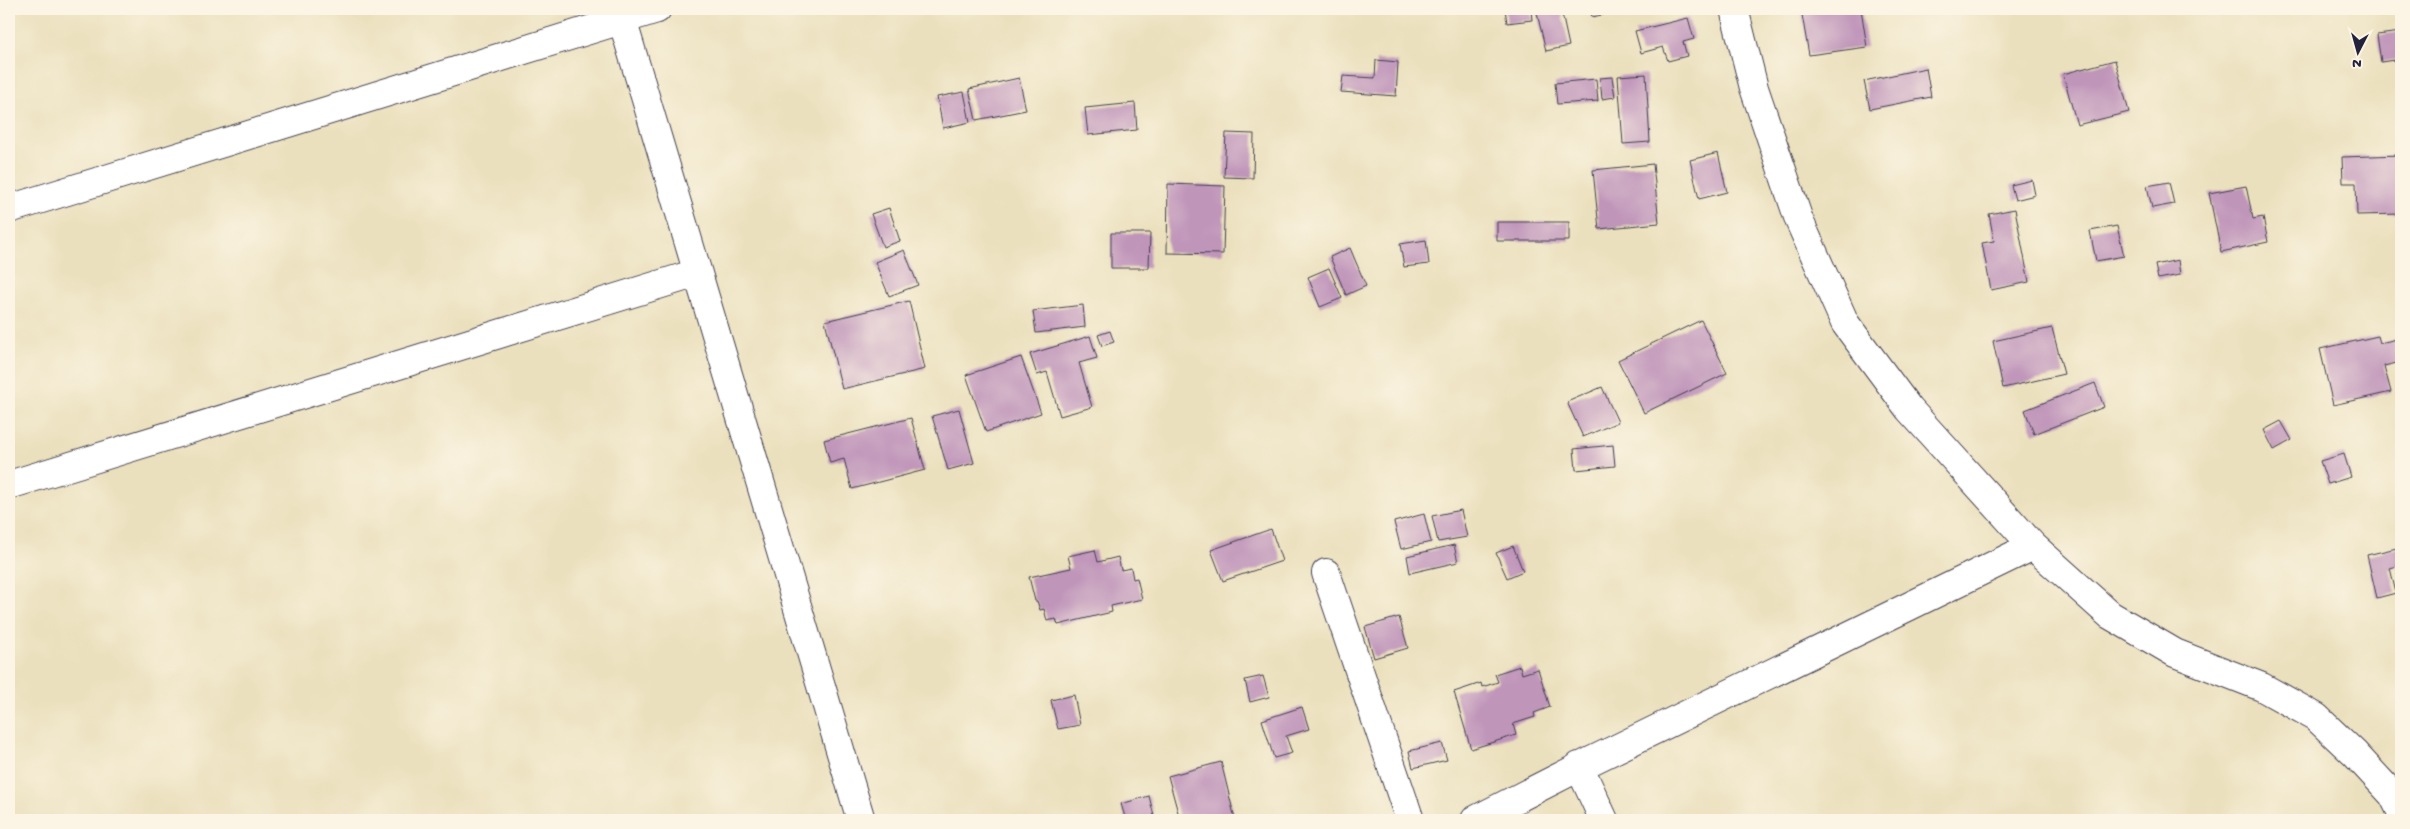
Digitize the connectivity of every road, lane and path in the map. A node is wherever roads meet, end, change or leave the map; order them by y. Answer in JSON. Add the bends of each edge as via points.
{"nodes":[{"id":1,"x":657,"y":9,"type":"edge"},
{"id":2,"x":1734,"y":9,"type":"edge"},
{"id":3,"x":621,"y":14,"type":"edge"},
{"id":4,"x":9,"y":209,"type":"edge"},
{"id":5,"x":697,"y":273,"type":"junction"},
{"id":6,"x":9,"y":485,"type":"edge"},
{"id":7,"x":2033,"y":546,"type":"junction"},
{"id":8,"x":1326,"y":573,"type":"dead end"},
{"id":9,"x":1579,"y":766,"type":"junction"},
{"id":10,"x":2401,"y":812,"type":"edge"},
{"id":11,"x":861,"y":820,"type":"edge"},
{"id":12,"x":1410,"y":820,"type":"edge"},
{"id":13,"x":1474,"y":820,"type":"edge"},
{"id":14,"x":1604,"y":820,"type":"edge"}],
"edges":[{"from":1,"to":3,"type":"street"},
{"from":2,"to":7,"type":"street","via":[[1754,88],[1799,220],[1845,323],[1909,408]]},
{"from":3,"to":4,"type":"street"},
{"from":3,"to":5,"type":"street"},
{"from":5,"to":6,"type":"street"},
{"from":5,"to":11,"type":"street"},
{"from":7,"to":9,"type":"street"},
{"from":7,"to":10,"type":"street","via":[[2110,615],[2175,652],[2262,687],[2316,717],[2393,794]]},
{"from":8,"to":12,"type":"street"},
{"from":9,"to":13,"type":"street"},
{"from":9,"to":14,"type":"street"}]}
